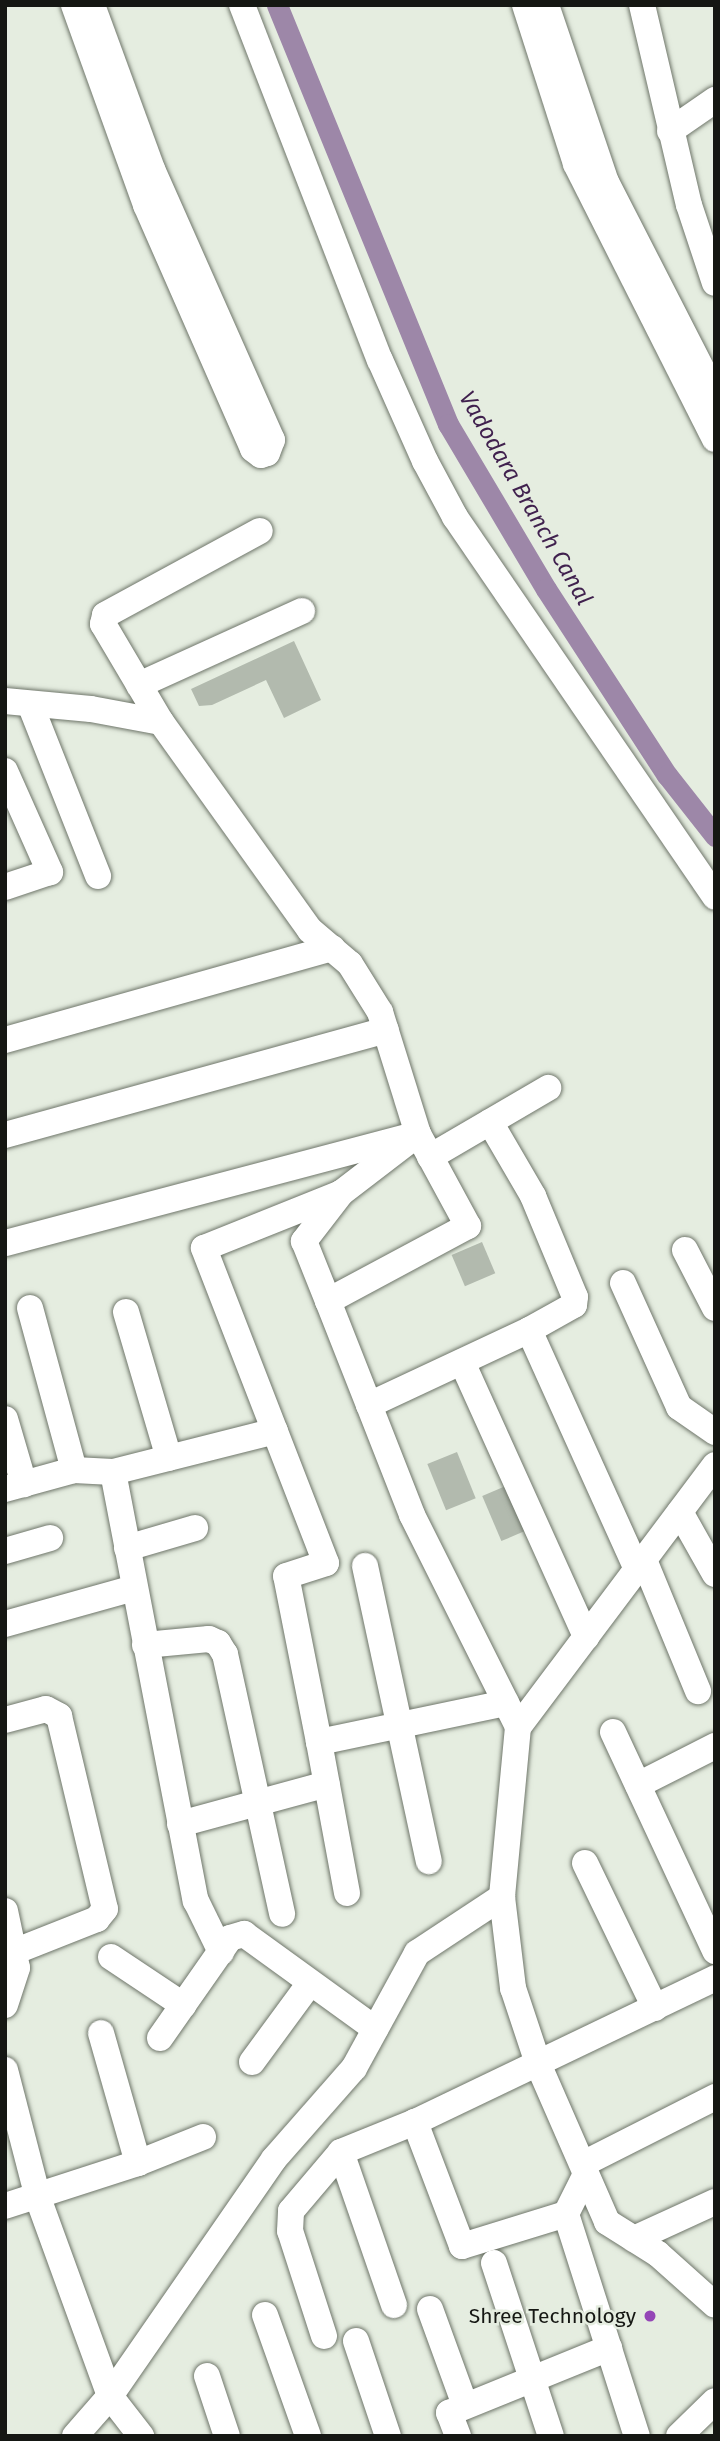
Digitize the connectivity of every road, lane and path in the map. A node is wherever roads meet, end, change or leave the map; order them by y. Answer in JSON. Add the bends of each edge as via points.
{"nodes":[{"id":1,"x":74,"y":5,"type":"edge"},
{"id":2,"x":92,"y":5,"type":"edge"},
{"id":3,"x":243,"y":5,"type":"edge"},
{"id":4,"x":525,"y":5,"type":"edge"},
{"id":5,"x":546,"y":5,"type":"edge"},
{"id":6,"x":642,"y":5,"type":"edge"},
{"id":7,"x":715,"y":100,"type":"edge"},
{"id":8,"x":670,"y":131,"type":"junction"},
{"id":9,"x":715,"y":283,"type":"edge"},
{"id":10,"x":715,"y":395,"type":"edge"},
{"id":11,"x":715,"y":439,"type":"edge"},
{"id":12,"x":260,"y":531,"type":"dead end"},
{"id":13,"x":303,"y":611,"type":"dead end"},
{"id":14,"x":139,"y":685,"type":"junction"},
{"id":15,"x":18,"y":702,"type":"edge"},
{"id":16,"x":161,"y":722,"type":"junction"},
{"id":17,"x":5,"y":771,"type":"edge"},
{"id":18,"x":98,"y":876,"type":"dead end"},
{"id":19,"x":5,"y":887,"type":"edge"},
{"id":20,"x":715,"y":897,"type":"edge"},
{"id":21,"x":332,"y":948,"type":"junction"},
{"id":22,"x":386,"y":1030,"type":"junction"},
{"id":23,"x":5,"y":1040,"type":"edge"},
{"id":24,"x":548,"y":1088,"type":"dead end"},
{"id":25,"x":490,"y":1122,"type":"junction"},
{"id":26,"x":5,"y":1135,"type":"edge"},
{"id":27,"x":424,"y":1145,"type":"junction"},
{"id":28,"x":341,"y":1193,"type":"junction"},
{"id":29,"x":5,"y":1242,"type":"edge"},
{"id":30,"x":685,"y":1250,"type":"dead end"},
{"id":31,"x":623,"y":1283,"type":"dead end"},
{"id":32,"x":328,"y":1301,"type":"junction"},
{"id":33,"x":30,"y":1307,"type":"dead end"},
{"id":34,"x":715,"y":1308,"type":"edge"},
{"id":35,"x":126,"y":1312,"type":"dead end"},
{"id":36,"x":529,"y":1330,"type":"junction"},
{"id":37,"x":462,"y":1362,"type":"junction"},
{"id":38,"x":369,"y":1405,"type":"junction"},
{"id":39,"x":5,"y":1419,"type":"edge"},
{"id":40,"x":275,"y":1431,"type":"junction"},
{"id":41,"x":715,"y":1432,"type":"edge"},
{"id":42,"x":169,"y":1458,"type":"junction"},
{"id":43,"x":715,"y":1465,"type":"edge"},
{"id":44,"x":74,"y":1470,"type":"junction"},
{"id":45,"x":113,"y":1472,"type":"junction"},
{"id":46,"x":15,"y":1487,"type":"edge"},
{"id":47,"x":680,"y":1512,"type":"junction"},
{"id":48,"x":195,"y":1528,"type":"dead end"},
{"id":49,"x":50,"y":1538,"type":"dead end"},
{"id":50,"x":127,"y":1548,"type":"junction"},
{"id":51,"x":5,"y":1551,"type":"edge"},
{"id":52,"x":640,"y":1564,"type":"junction"},
{"id":53,"x":365,"y":1566,"type":"dead end"},
{"id":54,"x":715,"y":1574,"type":"edge"},
{"id":55,"x":134,"y":1588,"type":"junction"},
{"id":56,"x":5,"y":1625,"type":"edge"},
{"id":57,"x":586,"y":1637,"type":"junction"},
{"id":58,"x":145,"y":1646,"type":"junction"},
{"id":59,"x":698,"y":1691,"type":"dead end"},
{"id":60,"x":506,"y":1703,"type":"junction"},
{"id":61,"x":5,"y":1720,"type":"edge"},
{"id":62,"x":399,"y":1726,"type":"junction"},
{"id":63,"x":518,"y":1727,"type":"junction"},
{"id":64,"x":613,"y":1732,"type":"dead end"},
{"id":65,"x":319,"y":1742,"type":"junction"},
{"id":66,"x":715,"y":1746,"type":"edge"},
{"id":67,"x":327,"y":1784,"type":"junction"},
{"id":68,"x":638,"y":1785,"type":"junction"},
{"id":69,"x":256,"y":1804,"type":"junction"},
{"id":70,"x":180,"y":1824,"type":"junction"},
{"id":71,"x":429,"y":1861,"type":"dead end"},
{"id":72,"x":585,"y":1863,"type":"dead end"},
{"id":73,"x":347,"y":1893,"type":"dead end"},
{"id":74,"x":502,"y":1896,"type":"junction"},
{"id":75,"x":5,"y":1911,"type":"edge"},
{"id":76,"x":282,"y":1914,"type":"dead end"},
{"id":77,"x":715,"y":1951,"type":"edge"},
{"id":78,"x":221,"y":1952,"type":"junction"},
{"id":79,"x":111,"y":1957,"type":"dead end"},
{"id":80,"x":13,"y":1960,"type":"edge"},
{"id":81,"x":715,"y":1978,"type":"edge"},
{"id":82,"x":310,"y":1983,"type":"junction"},
{"id":83,"x":5,"y":2005,"type":"edge"},
{"id":84,"x":183,"y":2005,"type":"junction"},
{"id":85,"x":655,"y":2008,"type":"junction"},
{"id":86,"x":375,"y":2029,"type":"junction"},
{"id":87,"x":101,"y":2033,"type":"dead end"},
{"id":88,"x":160,"y":2038,"type":"dead end"},
{"id":89,"x":252,"y":2062,"type":"dead end"},
{"id":90,"x":539,"y":2066,"type":"junction"},
{"id":91,"x":5,"y":2070,"type":"edge"},
{"id":92,"x":715,"y":2097,"type":"edge"},
{"id":93,"x":415,"y":2122,"type":"junction"},
{"id":94,"x":203,"y":2137,"type":"dead end"},
{"id":95,"x":341,"y":2152,"type":"junction"},
{"id":96,"x":138,"y":2163,"type":"junction"},
{"id":97,"x":584,"y":2169,"type":"junction"},
{"id":98,"x":38,"y":2198,"type":"junction"},
{"id":99,"x":715,"y":2202,"type":"edge"},
{"id":100,"x":5,"y":2206,"type":"edge"},
{"id":101,"x":566,"y":2214,"type":"junction"},
{"id":102,"x":634,"y":2239,"type":"junction"},
{"id":103,"x":494,"y":2263,"type":"dead end"},
{"id":104,"x":394,"y":2305,"type":"dead end"},
{"id":105,"x":715,"y":2305,"type":"edge"},
{"id":106,"x":430,"y":2309,"type":"dead end"},
{"id":107,"x":265,"y":2315,"type":"dead end"},
{"id":108,"x":324,"y":2336,"type":"dead end"},
{"id":109,"x":356,"y":2341,"type":"dead end"},
{"id":110,"x":609,"y":2348,"type":"junction"},
{"id":111,"x":207,"y":2376,"type":"dead end"},
{"id":112,"x":534,"y":2378,"type":"junction"},
{"id":113,"x":110,"y":2396,"type":"junction"},
{"id":114,"x":715,"y":2402,"type":"edge"},
{"id":115,"x":465,"y":2405,"type":"junction"},
{"id":116,"x":86,"y":2430,"type":"edge"},
{"id":117,"x":690,"y":2432,"type":"edge"},
{"id":118,"x":141,"y":2436,"type":"edge"},
{"id":119,"x":227,"y":2436,"type":"edge"},
{"id":120,"x":308,"y":2436,"type":"edge"},
{"id":121,"x":388,"y":2436,"type":"edge"},
{"id":122,"x":458,"y":2436,"type":"edge"},
{"id":123,"x":551,"y":2436,"type":"edge"},
{"id":124,"x":637,"y":2436,"type":"edge"}],
"edges":[{"from":1,"to":2,"type":"street","via":[[146,205],[253,449],[261,456],[272,440],[152,169]]},
{"from":3,"to":20,"type":"street","via":[[380,360],[425,461],[461,526]]},
{"from":4,"to":11,"type":"street","via":[[576,164]]},
{"from":5,"to":10,"type":"street","via":[[606,182]]},
{"from":6,"to":8,"type":"street"},
{"from":7,"to":8,"type":"street"},
{"from":8,"to":9,"type":"street"},
{"from":12,"to":14,"type":"street","via":[[105,615],[103,624]]},
{"from":13,"to":14,"type":"street"},
{"from":14,"to":16,"type":"street"},
{"from":15,"to":16,"type":"street"},
{"from":15,"to":18,"type":"street"},
{"from":16,"to":21,"type":"street","via":[[310,930]]},
{"from":17,"to":19,"type":"street","via":[[50,872]]},
{"from":21,"to":22,"type":"street","via":[[350,964]]},
{"from":21,"to":23,"type":"street"},
{"from":22,"to":26,"type":"street"},
{"from":22,"to":27,"type":"street"},
{"from":24,"to":25,"type":"street"},
{"from":25,"to":27,"type":"street"},
{"from":25,"to":36,"type":"street","via":[[533,1196],[575,1297],[574,1304]]},
{"from":27,"to":28,"type":"street"},
{"from":27,"to":29,"type":"street"},
{"from":27,"to":32,"type":"street","via":[[468,1226]]},
{"from":28,"to":32,"type":"street","via":[[304,1241]]},
{"from":28,"to":40,"type":"street","via":[[204,1248]]},
{"from":30,"to":34,"type":"street"},
{"from":31,"to":41,"type":"street","via":[[678,1407]]},
{"from":32,"to":38,"type":"street"},
{"from":33,"to":44,"type":"street"},
{"from":35,"to":42,"type":"street"},
{"from":36,"to":37,"type":"street"},
{"from":36,"to":52,"type":"street"},
{"from":37,"to":38,"type":"street"},
{"from":37,"to":57,"type":"street"},
{"from":38,"to":60,"type":"street","via":[[412,1515]]},
{"from":39,"to":46,"type":"street"},
{"from":40,"to":42,"type":"street"},
{"from":40,"to":65,"type":"street","via":[[326,1563],[286,1576]]},
{"from":42,"to":45,"type":"street"},
{"from":43,"to":47,"type":"street"},
{"from":44,"to":45,"type":"street"},
{"from":44,"to":46,"type":"street"},
{"from":45,"to":50,"type":"street"},
{"from":47,"to":52,"type":"street"},
{"from":47,"to":54,"type":"street"},
{"from":48,"to":50,"type":"street"},
{"from":49,"to":51,"type":"street"},
{"from":50,"to":55,"type":"street"},
{"from":52,"to":57,"type":"street"},
{"from":52,"to":59,"type":"street"},
{"from":53,"to":62,"type":"street"},
{"from":55,"to":56,"type":"street"},
{"from":55,"to":58,"type":"street"},
{"from":57,"to":63,"type":"street"},
{"from":58,"to":69,"type":"street","via":[[209,1639],[218,1643],[225,1654]]},
{"from":58,"to":70,"type":"street"},
{"from":60,"to":62,"type":"street"},
{"from":60,"to":63,"type":"street"},
{"from":61,"to":80,"type":"street","via":[[46,1709],[59,1716],[105,1909],[97,1919]]},
{"from":62,"to":65,"type":"street"},
{"from":62,"to":71,"type":"street"},
{"from":63,"to":74,"type":"street"},
{"from":64,"to":68,"type":"street"},
{"from":65,"to":67,"type":"street"},
{"from":66,"to":68,"type":"street"},
{"from":67,"to":69,"type":"street"},
{"from":67,"to":73,"type":"street"},
{"from":68,"to":77,"type":"street"},
{"from":69,"to":70,"type":"street"},
{"from":69,"to":76,"type":"street"},
{"from":70,"to":78,"type":"street","via":[[196,1901]]},
{"from":72,"to":85,"type":"street"},
{"from":74,"to":86,"type":"street","via":[[417,1952]]},
{"from":74,"to":90,"type":"street","via":[[513,1988]]},
{"from":75,"to":80,"type":"street"},
{"from":78,"to":82,"type":"street","via":[[230,1938],[244,1934]]},
{"from":78,"to":84,"type":"street"},
{"from":79,"to":84,"type":"street"},
{"from":80,"to":83,"type":"street"},
{"from":81,"to":85,"type":"street"},
{"from":82,"to":86,"type":"street"},
{"from":82,"to":89,"type":"street"},
{"from":84,"to":88,"type":"street"},
{"from":85,"to":90,"type":"street"},
{"from":86,"to":113,"type":"street","via":[[354,2068],[274,2159]]},
{"from":87,"to":96,"type":"street"},
{"from":90,"to":93,"type":"street"},
{"from":90,"to":97,"type":"street"},
{"from":91,"to":98,"type":"street"},
{"from":92,"to":97,"type":"street"},
{"from":93,"to":95,"type":"street"},
{"from":93,"to":101,"type":"street","via":[[462,2246]]},
{"from":94,"to":96,"type":"street"},
{"from":95,"to":104,"type":"street"},
{"from":95,"to":108,"type":"street","via":[[297,2201],[289,2220]]},
{"from":96,"to":98,"type":"street"},
{"from":97,"to":101,"type":"street"},
{"from":97,"to":102,"type":"street","via":[[607,2222]]},
{"from":98,"to":100,"type":"street"},
{"from":98,"to":113,"type":"street"},
{"from":99,"to":102,"type":"street"},
{"from":101,"to":110,"type":"street"},
{"from":102,"to":105,"type":"street"},
{"from":103,"to":112,"type":"street"},
{"from":106,"to":115,"type":"street"},
{"from":107,"to":120,"type":"street"},
{"from":109,"to":121,"type":"street"},
{"from":110,"to":112,"type":"street"},
{"from":110,"to":124,"type":"street"},
{"from":111,"to":119,"type":"street"},
{"from":112,"to":115,"type":"street"},
{"from":112,"to":123,"type":"street"},
{"from":113,"to":116,"type":"street"},
{"from":113,"to":118,"type":"street"},
{"from":114,"to":117,"type":"street"},
{"from":115,"to":122,"type":"street","via":[[449,2413]]}]}
